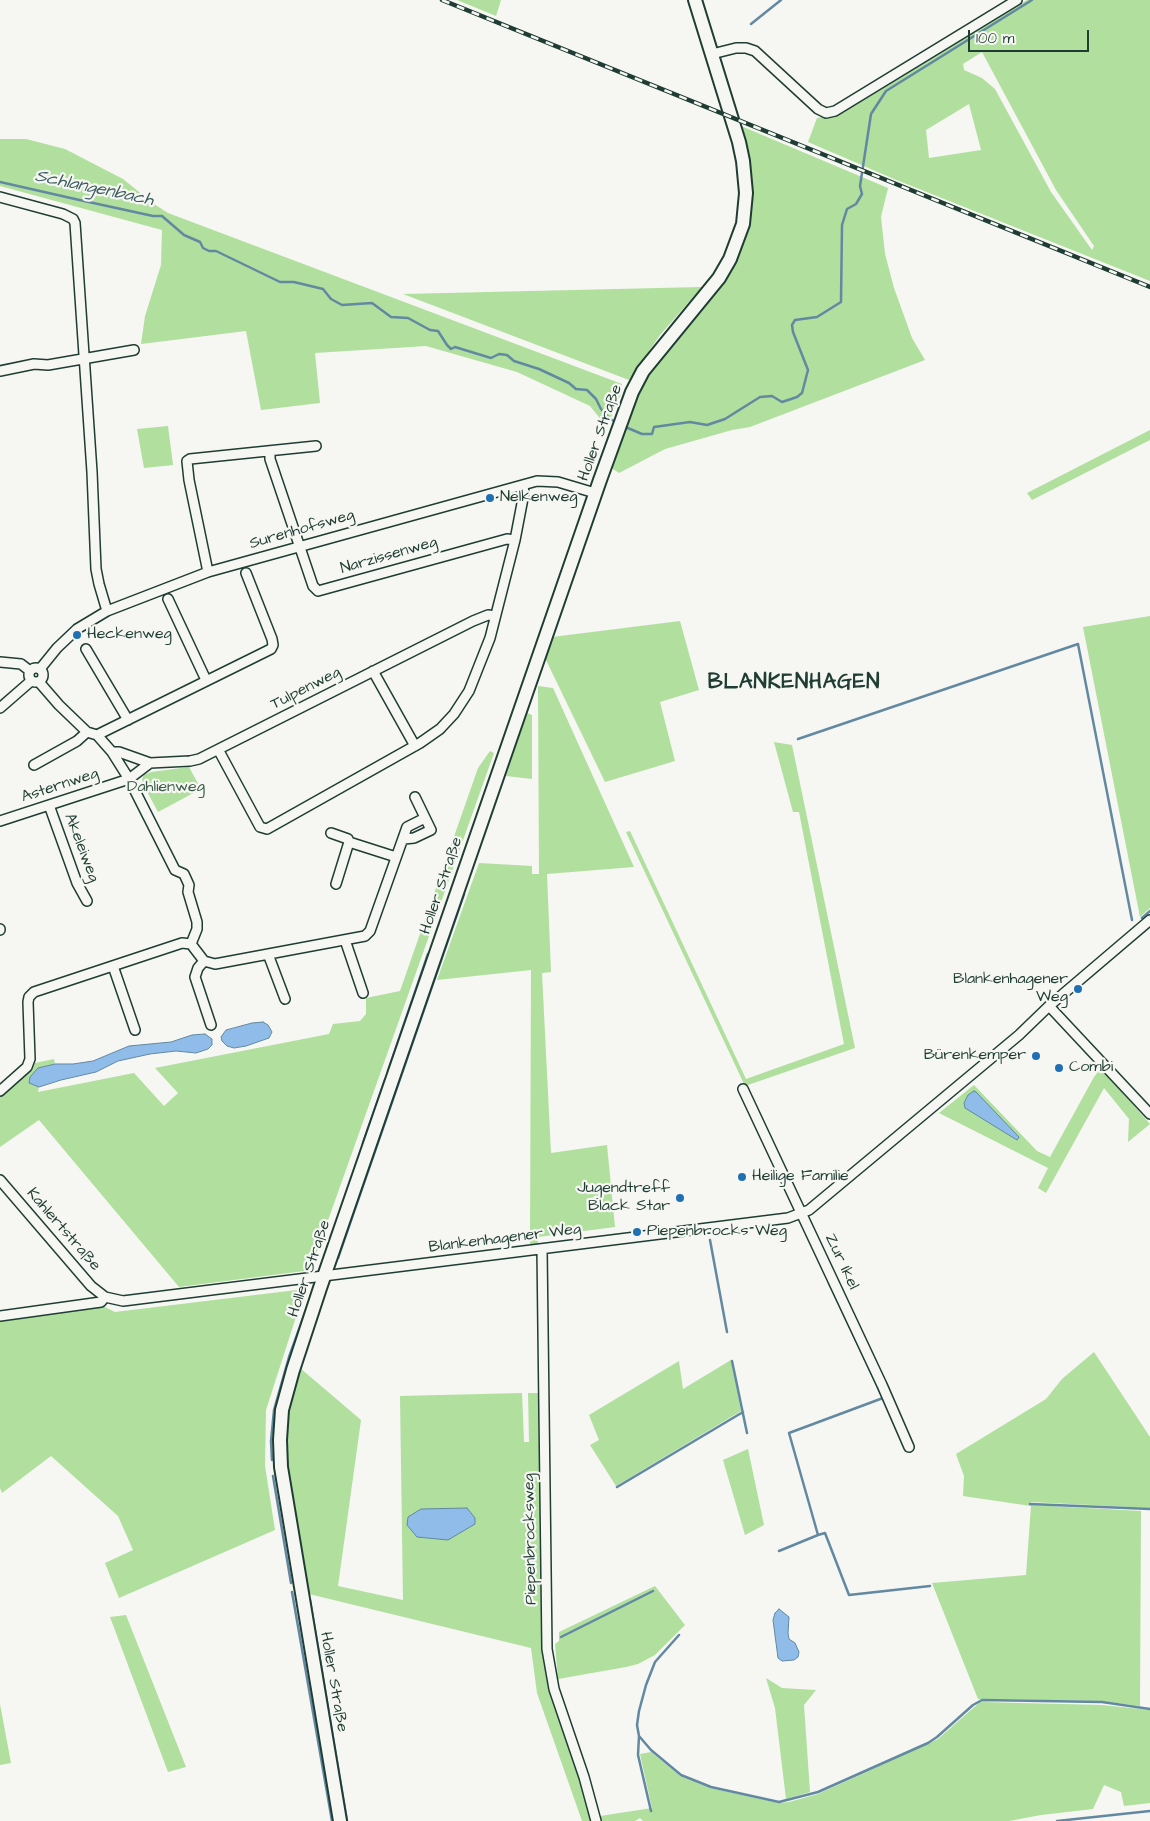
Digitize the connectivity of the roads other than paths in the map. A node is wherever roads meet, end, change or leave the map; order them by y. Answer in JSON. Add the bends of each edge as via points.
{"nodes":[{"id":1,"x":696,"y":0,"type":"edge"},
{"id":2,"x":1017,"y":0,"type":"edge"},
{"id":3,"x":712,"y":54,"type":"junction"},
{"id":4,"x":0,"y":196,"type":"edge"},
{"id":5,"x":134,"y":350,"type":"dead end"},
{"id":6,"x":84,"y":358,"type":"junction"},
{"id":7,"x":0,"y":371,"type":"edge"},
{"id":8,"x":316,"y":446,"type":"dead end"},
{"id":9,"x":270,"y":451,"type":"junction"},
{"id":10,"x":523,"y":485,"type":"junction"},
{"id":11,"x":595,"y":494,"type":"junction"},
{"id":12,"x":515,"y":540,"type":"junction"},
{"id":13,"x":300,"y":546,"type":"junction"},
{"id":14,"x":208,"y":572,"type":"junction"},
{"id":15,"x":246,"y":573,"type":"dead end"},
{"id":16,"x":168,"y":599,"type":"dead end"},
{"id":17,"x":108,"y":611,"type":"junction"},
{"id":18,"x":495,"y":616,"type":"junction"},
{"id":19,"x":86,"y":649,"type":"dead end"},
{"id":20,"x":0,"y":662,"type":"edge"},
{"id":21,"x":40,"y":669,"type":"junction"},
{"id":22,"x":30,"y":670,"type":"junction"},
{"id":23,"x":373,"y":671,"type":"junction"},
{"id":24,"x":206,"y":680,"type":"junction"},
{"id":25,"x":35,"y":681,"type":"junction"},
{"id":26,"x":0,"y":708,"type":"edge"},
{"id":27,"x":128,"y":720,"type":"junction"},
{"id":28,"x":87,"y":732,"type":"junction"},
{"id":29,"x":97,"y":736,"type":"junction"},
{"id":30,"x":414,"y":746,"type":"junction"},
{"id":31,"x":219,"y":750,"type":"junction"},
{"id":32,"x":112,"y":752,"type":"junction"},
{"id":33,"x":150,"y":764,"type":"junction"},
{"id":34,"x":34,"y":765,"type":"dead end"},
{"id":35,"x":129,"y":779,"type":"junction"},
{"id":36,"x":414,"y":797,"type":"dead end"},
{"id":37,"x":49,"y":805,"type":"junction"},
{"id":38,"x":425,"y":818,"type":"junction"},
{"id":39,"x":0,"y":821,"type":"edge"},
{"id":40,"x":331,"y":833,"type":"dead end"},
{"id":41,"x":404,"y":839,"type":"junction"},
{"id":42,"x":349,"y":842,"type":"junction"},
{"id":43,"x":396,"y":857,"type":"junction"},
{"id":44,"x":336,"y":884,"type":"dead end"},
{"id":45,"x":86,"y":901,"type":"dead end"},
{"id":46,"x":1150,"y":920,"type":"edge"},
{"id":47,"x":345,"y":940,"type":"junction"},
{"id":48,"x":191,"y":944,"type":"junction"},
{"id":49,"x":268,"y":954,"type":"junction"},
{"id":50,"x":204,"y":961,"type":"junction"},
{"id":51,"x":113,"y":966,"type":"junction"},
{"id":52,"x":363,"y":993,"type":"dead end"},
{"id":53,"x":284,"y":999,"type":"dead end"},
{"id":54,"x":1049,"y":1006,"type":"junction"},
{"id":55,"x":211,"y":1025,"type":"dead end"},
{"id":56,"x":135,"y":1030,"type":"dead end"},
{"id":57,"x":743,"y":1089,"type":"dead end"},
{"id":58,"x":0,"y":1091,"type":"edge"},
{"id":59,"x":1150,"y":1114,"type":"edge"},
{"id":60,"x":0,"y":1180,"type":"edge"},
{"id":61,"x":802,"y":1214,"type":"junction"},
{"id":62,"x":542,"y":1249,"type":"junction"},
{"id":63,"x":324,"y":1277,"type":"junction"},
{"id":64,"x":105,"y":1297,"type":"junction"},
{"id":65,"x":0,"y":1316,"type":"edge"},
{"id":66,"x":909,"y":1447,"type":"dead end"},
{"id":67,"x":340,"y":1821,"type":"edge"},
{"id":68,"x":596,"y":1821,"type":"edge"}],
"edges":[{"from":1,"to":3,"type":"street","name":"Holler Straße"},
{"from":2,"to":3,"type":"street","via":[[835,111],[826,113],[755,51],[736,48]]},
{"from":3,"to":11,"type":"street","name":"Holler Straße","via":[[743,162],[746,193],[743,224],[719,278],[643,371]]},
{"from":4,"to":6,"type":"street","via":[[73,219]]},
{"from":5,"to":6,"type":"street"},
{"from":6,"to":7,"type":"street"},
{"from":6,"to":17,"type":"street","via":[[96,569]]},
{"from":8,"to":9,"type":"street"},
{"from":9,"to":13,"type":"street"},
{"from":9,"to":14,"type":"street","via":[[190,459],[187,462]]},
{"from":10,"to":11,"type":"street","name":"Surenhofsweg","via":[[549,481]]},
{"from":10,"to":12,"type":"street"},
{"from":10,"to":13,"type":"street","name":"Surenhofsweg"},
{"from":11,"to":63,"type":"street","name":"Holler Straße"},
{"from":12,"to":13,"type":"street","name":"Narzissenweg","via":[[508,539],[318,592]]},
{"from":12,"to":18,"type":"street"},
{"from":13,"to":14,"type":"street","name":"Surenhofsweg"},
{"from":14,"to":17,"type":"street","name":"Surenhofsweg"},
{"from":15,"to":24,"type":"street","via":[[273,645],[271,649]]},
{"from":16,"to":24,"type":"street"},
{"from":17,"to":21,"type":"street","name":"Surenhofsweg","via":[[77,629]]},
{"from":18,"to":23,"type":"street","name":"Tulpenweg","via":[[488,615],[473,621]]},
{"from":18,"to":30,"type":"street","via":[[469,691],[440,729]]},
{"from":19,"to":27,"type":"street"},
{"from":20,"to":22,"type":"street","via":[[21,664]]},
{"from":21,"to":22,"type":"street"},
{"from":21,"to":25,"type":"street","via":[[43,676]]},
{"from":22,"to":25,"type":"street","via":[[28,676]]},
{"from":23,"to":30,"type":"street"},
{"from":23,"to":31,"type":"street","name":"Tulpenweg"},
{"from":24,"to":27,"type":"street"},
{"from":25,"to":26,"type":"street"},
{"from":25,"to":28,"type":"street"},
{"from":27,"to":29,"type":"street"},
{"from":28,"to":29,"type":"street"},
{"from":28,"to":34,"type":"street"},
{"from":29,"to":32,"type":"street"},
{"from":30,"to":31,"type":"street","via":[[267,829],[260,827]]},
{"from":31,"to":33,"type":"street","name":"Tulpenweg","via":[[190,761]]},
{"from":32,"to":33,"type":"street"},
{"from":32,"to":35,"type":"street"},
{"from":33,"to":35,"type":"street"},
{"from":35,"to":37,"type":"street","name":"Asternweg"},
{"from":35,"to":48,"type":"street","via":[[175,870],[184,874],[189,885],[197,922]]},
{"from":36,"to":38,"type":"street"},
{"from":37,"to":39,"type":"street","name":"Asternweg"},
{"from":37,"to":45,"type":"street","name":"Akeleiweg"},
{"from":38,"to":41,"type":"street","via":[[408,827]]},
{"from":38,"to":41,"type":"street","via":[[431,830]]},
{"from":40,"to":42,"type":"street"},
{"from":41,"to":43,"type":"street"},
{"from":42,"to":43,"type":"street"},
{"from":42,"to":44,"type":"street"},
{"from":43,"to":47,"type":"street","via":[[370,931],[365,936]]},
{"from":46,"to":54,"type":"street","name":"Blankenhagener Weg"},
{"from":47,"to":49,"type":"street"},
{"from":47,"to":52,"type":"street"},
{"from":48,"to":50,"type":"street"},
{"from":48,"to":51,"type":"street","via":[[182,943]]},
{"from":49,"to":50,"type":"street","via":[[215,964]]},
{"from":49,"to":53,"type":"street"},
{"from":50,"to":55,"type":"street","via":[[195,977]]},
{"from":51,"to":56,"type":"street"},
{"from":51,"to":58,"type":"street","via":[[34,992],[29,997],[30,1059],[27,1067]]},
{"from":54,"to":59,"type":"street"},
{"from":54,"to":61,"type":"street","name":"Blankenhagener Weg","via":[[1019,1035]]},
{"from":57,"to":61,"type":"street","name":"Zur Ikel"},
{"from":60,"to":64,"type":"street","name":"Kahlertstraße","via":[[91,1286]]},
{"from":61,"to":62,"type":"street","name":"Blankenhagener Weg","via":[[748,1224]]},
{"from":61,"to":66,"type":"street","name":"Zur Ikel"},
{"from":62,"to":63,"type":"street","name":"Blankenhagener Weg"},
{"from":62,"to":68,"type":"street","name":"Piepenbrocksweg","via":[[547,1649],[554,1689]]},
{"from":63,"to":64,"type":"street","name":"Blankenhagener Weg","via":[[123,1301]]},
{"from":63,"to":67,"type":"street","name":"Holler Straße","via":[[282,1410],[280,1440],[282,1476]]},
{"from":64,"to":65,"type":"street","name":"Blankenhagener Weg","via":[[101,1302]]}]}
